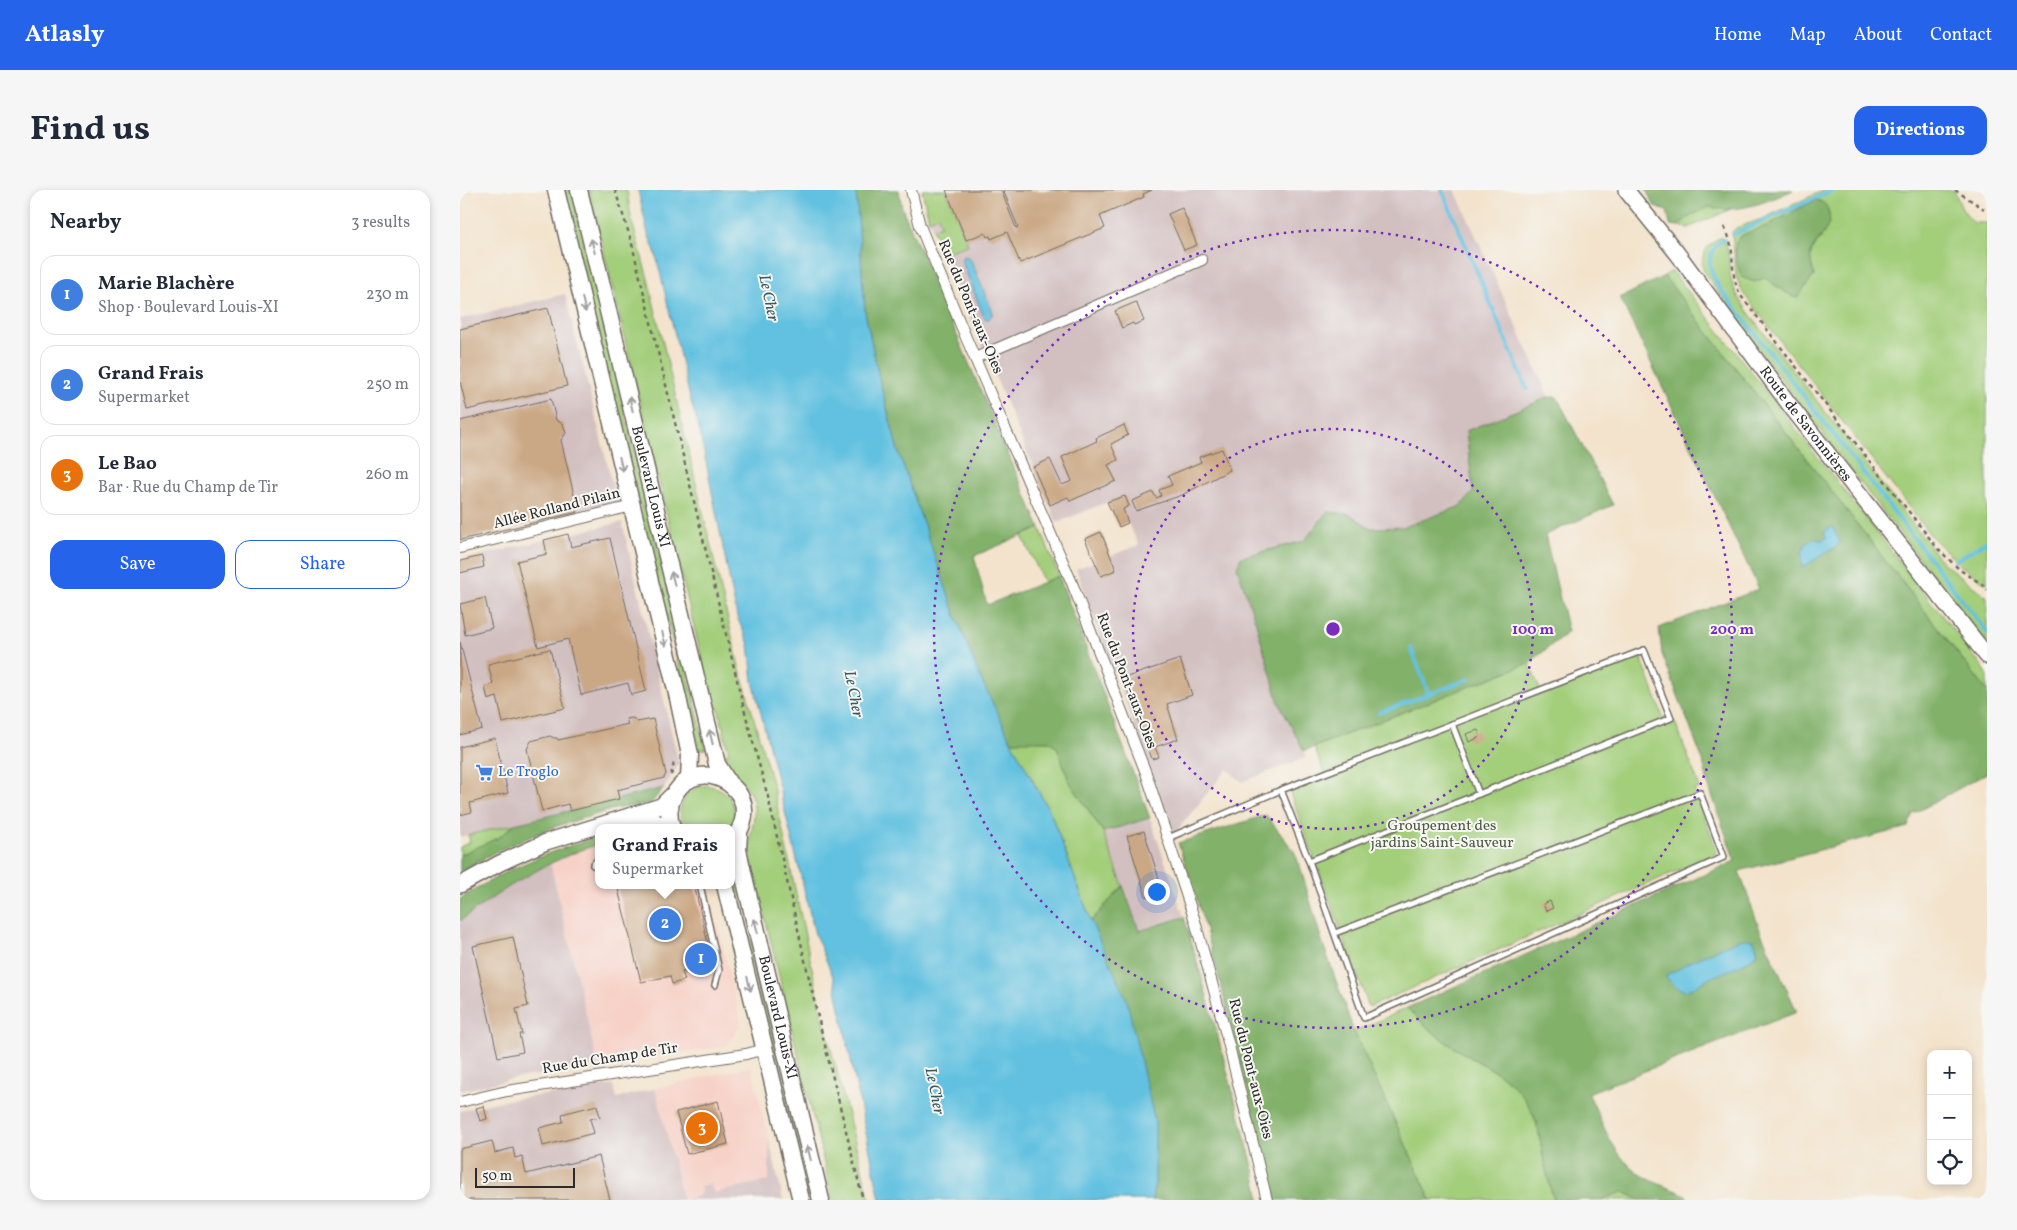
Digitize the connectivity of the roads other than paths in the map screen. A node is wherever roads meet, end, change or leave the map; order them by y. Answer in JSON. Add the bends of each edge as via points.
{"nodes":[{"id":1,"x":556,"y":190,"type":"edge"},
{"id":2,"x":579,"y":190,"type":"edge"},
{"id":3,"x":911,"y":190,"type":"edge"},
{"id":4,"x":1626,"y":190,"type":"edge"},
{"id":5,"x":1202,"y":260,"type":"dead end"},
{"id":6,"x":975,"y":358,"type":"junction"},
{"id":7,"x":632,"y":506,"type":"junction"},
{"id":8,"x":460,"y":548,"type":"edge"},
{"id":9,"x":1987,"y":656,"type":"edge"},
{"id":10,"x":1452,"y":724,"type":"junction"},
{"id":11,"x":689,"y":780,"type":"junction"},
{"id":12,"x":728,"y":782,"type":"junction"},
{"id":13,"x":1281,"y":790,"type":"junction"},
{"id":14,"x":675,"y":792,"type":"junction"},
{"id":15,"x":1479,"y":794,"type":"junction"},
{"id":16,"x":599,"y":824,"type":"edge"},
{"id":17,"x":603,"y":824,"type":"edge"},
{"id":18,"x":664,"y":824,"type":"edge"},
{"id":19,"x":670,"y":824,"type":"edge"},
{"id":20,"x":595,"y":825,"type":"edge"},
{"id":21,"x":735,"y":837,"type":"edge"},
{"id":22,"x":1168,"y":839,"type":"junction"},
{"id":23,"x":1309,"y":861,"type":"junction"},
{"id":24,"x":595,"y":863,"type":"edge"},
{"id":25,"x":593,"y":865,"type":"dead end"},
{"id":26,"x":460,"y":885,"type":"edge"},
{"id":27,"x":701,"y":889,"type":"edge"},
{"id":28,"x":726,"y":889,"type":"edge"},
{"id":29,"x":1335,"y":933,"type":"junction"},
{"id":30,"x":715,"y":985,"type":"dead end"},
{"id":31,"x":765,"y":1049,"type":"junction"},
{"id":32,"x":460,"y":1102,"type":"edge"},
{"id":33,"x":801,"y":1200,"type":"edge"},
{"id":34,"x":821,"y":1200,"type":"edge"},
{"id":35,"x":1267,"y":1200,"type":"edge"}],
"edges":[{"from":1,"to":7,"type":"main road","name":"Boulevard Louis XI","one_way":true},
{"from":12,"to":2,"type":"main road","name":"Boulevard Louis XI","one_way":true,"via":[[720,772],[716,758]]},
{"from":3,"to":6,"type":"street","name":"Rue du Pont-aux-Oies","via":[[920,226]]},
{"from":4,"to":9,"type":"main road","name":"Route de Savonnières"},
{"from":5,"to":6,"type":"street"},
{"from":6,"to":22,"type":"street","name":"Rue du Pont-aux-Oies","via":[[1072,583]]},
{"from":7,"to":8,"type":"street","name":"Allée Rolland Pilain"},
{"from":7,"to":11,"type":"main road","name":"Boulevard Louis XI","one_way":true,"via":[[690,755]]},
{"from":10,"to":13,"type":"lane"},
{"from":10,"to":15,"type":"lane"},
{"from":10,"to":15,"type":"lane","via":[[1644,650],[1671,718]]},
{"from":11,"to":12,"type":"main road","via":[[709,775]]},
{"from":11,"to":14,"type":"main road"},
{"from":12,"to":21,"type":"main road","name":"Boulevard Louis XI","via":[[744,805],[745,815]]},
{"from":13,"to":22,"type":"lane"},
{"from":13,"to":23,"type":"lane"},
{"from":14,"to":16,"type":"main road","via":[[661,806]]},
{"from":14,"to":19,"type":"main road","via":[[669,812]]},
{"from":15,"to":23,"type":"lane"},
{"from":17,"to":18,"type":"main road","via":[[630,820]]},
{"from":20,"to":26,"type":"main road","via":[[524,852]]},
{"from":34,"to":21,"type":"main road","name":"Boulevard Louis-XI","one_way":true},
{"from":22,"to":35,"type":"street","name":"Rue du Pont-aux-Oies","via":[[1228,1038]]},
{"from":23,"to":29,"type":"lane"},
{"from":24,"to":25,"type":"lane"},
{"from":27,"to":30,"type":"lane","via":[[719,970]]},
{"from":28,"to":31,"type":"main road","name":"Boulevard Louis-XI","one_way":true},
{"from":29,"to":29,"type":"lane","via":[[1364,1018],[1724,857],[1700,793]]},
{"from":31,"to":32,"type":"street","name":"Rue du Champ de Tir","via":[[507,1091]]},
{"from":31,"to":33,"type":"main road","name":"Boulevard Louis-XI"}]}
